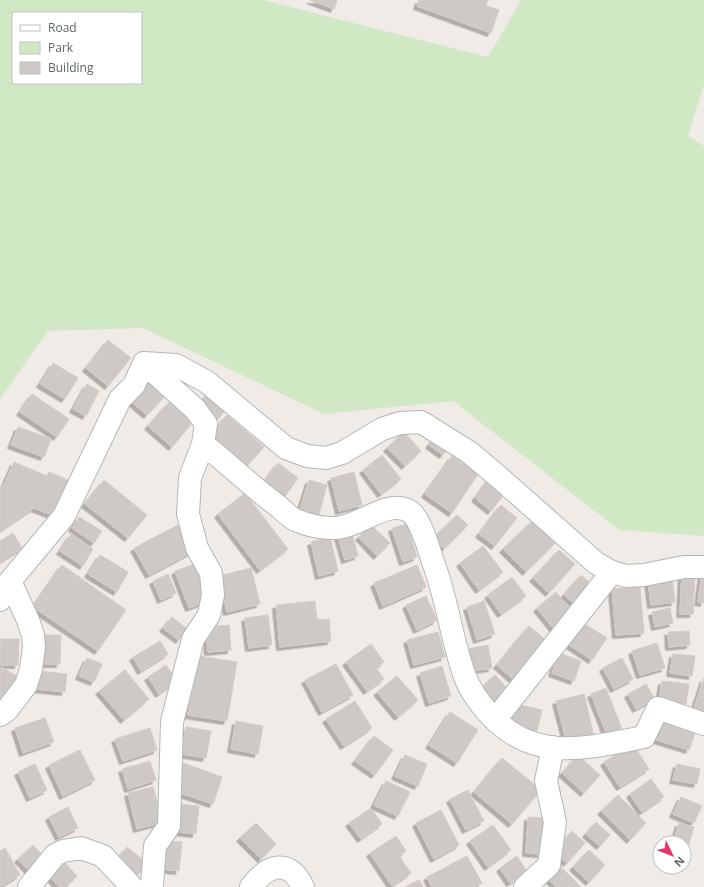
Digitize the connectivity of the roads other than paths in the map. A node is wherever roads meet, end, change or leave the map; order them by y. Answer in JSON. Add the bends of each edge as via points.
{"nodes":[{"id":1,"x":144,"y":363,"type":"junction"},
{"id":2,"x":203,"y":444,"type":"junction"},
{"id":3,"x":704,"y":567,"type":"edge"},
{"id":4,"x":612,"y":572,"type":"junction"},
{"id":5,"x":5,"y":590,"type":"edge"},
{"id":6,"x":0,"y":715,"type":"edge"},
{"id":7,"x":495,"y":720,"type":"junction"},
{"id":8,"x":704,"y":724,"type":"edge"},
{"id":9,"x":553,"y":747,"type":"junction"},
{"id":10,"x":29,"y":887,"type":"edge"},
{"id":11,"x":132,"y":887,"type":"edge"},
{"id":12,"x":150,"y":887,"type":"edge"},
{"id":13,"x":251,"y":887,"type":"edge"},
{"id":14,"x":303,"y":887,"type":"edge"},
{"id":15,"x":525,"y":887,"type":"edge"}],
"edges":[{"from":1,"to":2,"type":"street","via":[[195,409],[206,424]]},
{"from":1,"to":4,"type":"street","via":[[176,364],[207,382],[286,448],[307,456],[326,458],[342,453],[382,429],[400,423],[422,422],[469,452],[596,563]]},
{"from":1,"to":5,"type":"street","via":[[134,385],[120,399],[64,516]]},
{"from":2,"to":7,"type":"street","via":[[252,487],[298,521],[334,529],[388,509],[400,507],[412,514],[421,529],[442,586],[464,675],[480,705]]},
{"from":2,"to":12,"type":"street","via":[[190,478],[188,514],[197,548],[211,573],[213,595],[209,615],[193,639],[172,722],[169,826],[155,846]]},
{"from":3,"to":4,"type":"street","via":[[684,567],[626,576]]},
{"from":4,"to":7,"type":"street"},
{"from":5,"to":6,"type":"street","via":[[28,620],[34,647],[26,685],[7,710]]},
{"from":7,"to":9,"type":"street","via":[[504,730],[540,747]]},
{"from":8,"to":9,"type":"street","via":[[658,708],[644,737],[583,748]]},
{"from":9,"to":15,"type":"street","via":[[546,781],[555,822],[549,865]]},
{"from":10,"to":11,"type":"street","via":[[55,855],[82,848],[103,856]]},
{"from":13,"to":14,"type":"street","via":[[256,879],[280,866],[290,869],[298,876]]}]}
